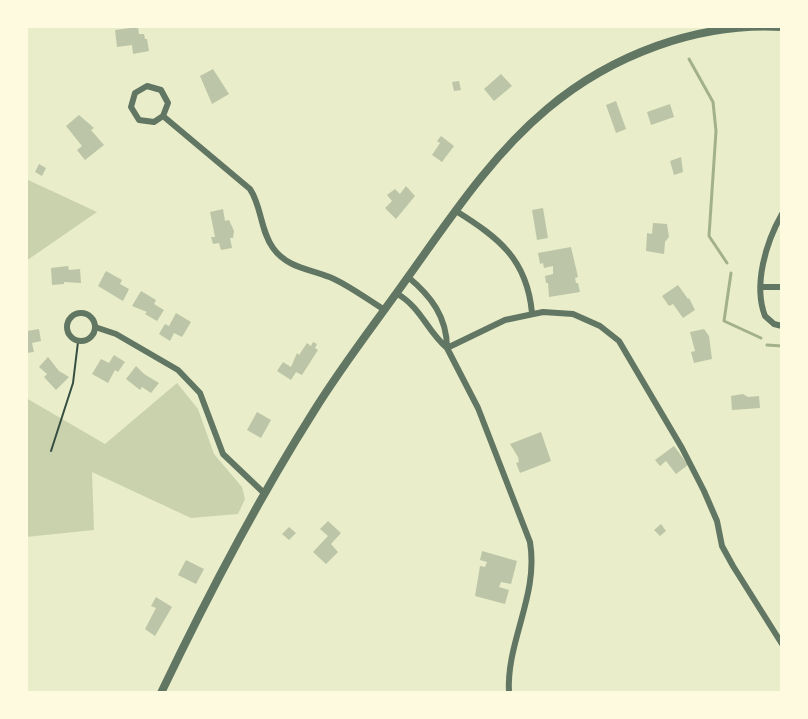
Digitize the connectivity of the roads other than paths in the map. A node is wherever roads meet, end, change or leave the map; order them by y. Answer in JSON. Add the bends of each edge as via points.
{"nodes":[{"id":1,"x":782,"y":27,"type":"edge"},
{"id":2,"x":163,"y":116,"type":"junction"},
{"id":3,"x":456,"y":211,"type":"junction"},
{"id":4,"x":782,"y":214,"type":"edge"},
{"id":5,"x":408,"y":277,"type":"junction"},
{"id":6,"x":762,"y":287,"type":"junction"},
{"id":7,"x":782,"y":287,"type":"edge"},
{"id":8,"x":396,"y":293,"type":"junction"},
{"id":9,"x":383,"y":309,"type":"junction"},
{"id":10,"x":532,"y":313,"type":"junction"},
{"id":11,"x":782,"y":326,"type":"edge"},
{"id":12,"x":95,"y":327,"type":"junction"},
{"id":13,"x":447,"y":348,"type":"junction"},
{"id":14,"x":265,"y":494,"type":"junction"},
{"id":15,"x":782,"y":644,"type":"edge"},
{"id":16,"x":161,"y":693,"type":"edge"},
{"id":17,"x":509,"y":693,"type":"edge"}],
"edges":[{"from":1,"to":3,"type":"street","via":[[697,35],[618,62],[548,108],[510,143]]},
{"from":2,"to":2,"type":"street","via":[[150,123],[139,120],[131,107],[135,93],[147,86],[161,90],[168,103]]},
{"from":2,"to":9,"type":"street","via":[[250,189],[268,240],[280,256]]},
{"from":3,"to":5,"type":"street"},
{"from":3,"to":10,"type":"street","via":[[513,255],[527,281]]},
{"from":4,"to":6,"type":"street","via":[[765,255]]},
{"from":5,"to":8,"type":"street"},
{"from":5,"to":13,"type":"street","via":[[435,304]]},
{"from":6,"to":7,"type":"street"},
{"from":6,"to":11,"type":"street","via":[[765,316]]},
{"from":8,"to":9,"type":"street"},
{"from":8,"to":13,"type":"street","via":[[412,302]]},
{"from":9,"to":14,"type":"street"},
{"from":10,"to":13,"type":"street"},
{"from":10,"to":15,"type":"street","via":[[573,314],[619,341],[688,459],[717,521],[722,546]]},
{"from":12,"to":12,"type":"street","via":[[88,340],[78,342],[67,333],[73,315],[85,314]]},
{"from":12,"to":14,"type":"street","via":[[178,370],[200,393],[223,454]]},
{"from":13,"to":17,"type":"street","via":[[478,408],[530,542],[532,579]]},
{"from":14,"to":16,"type":"street"}]}
